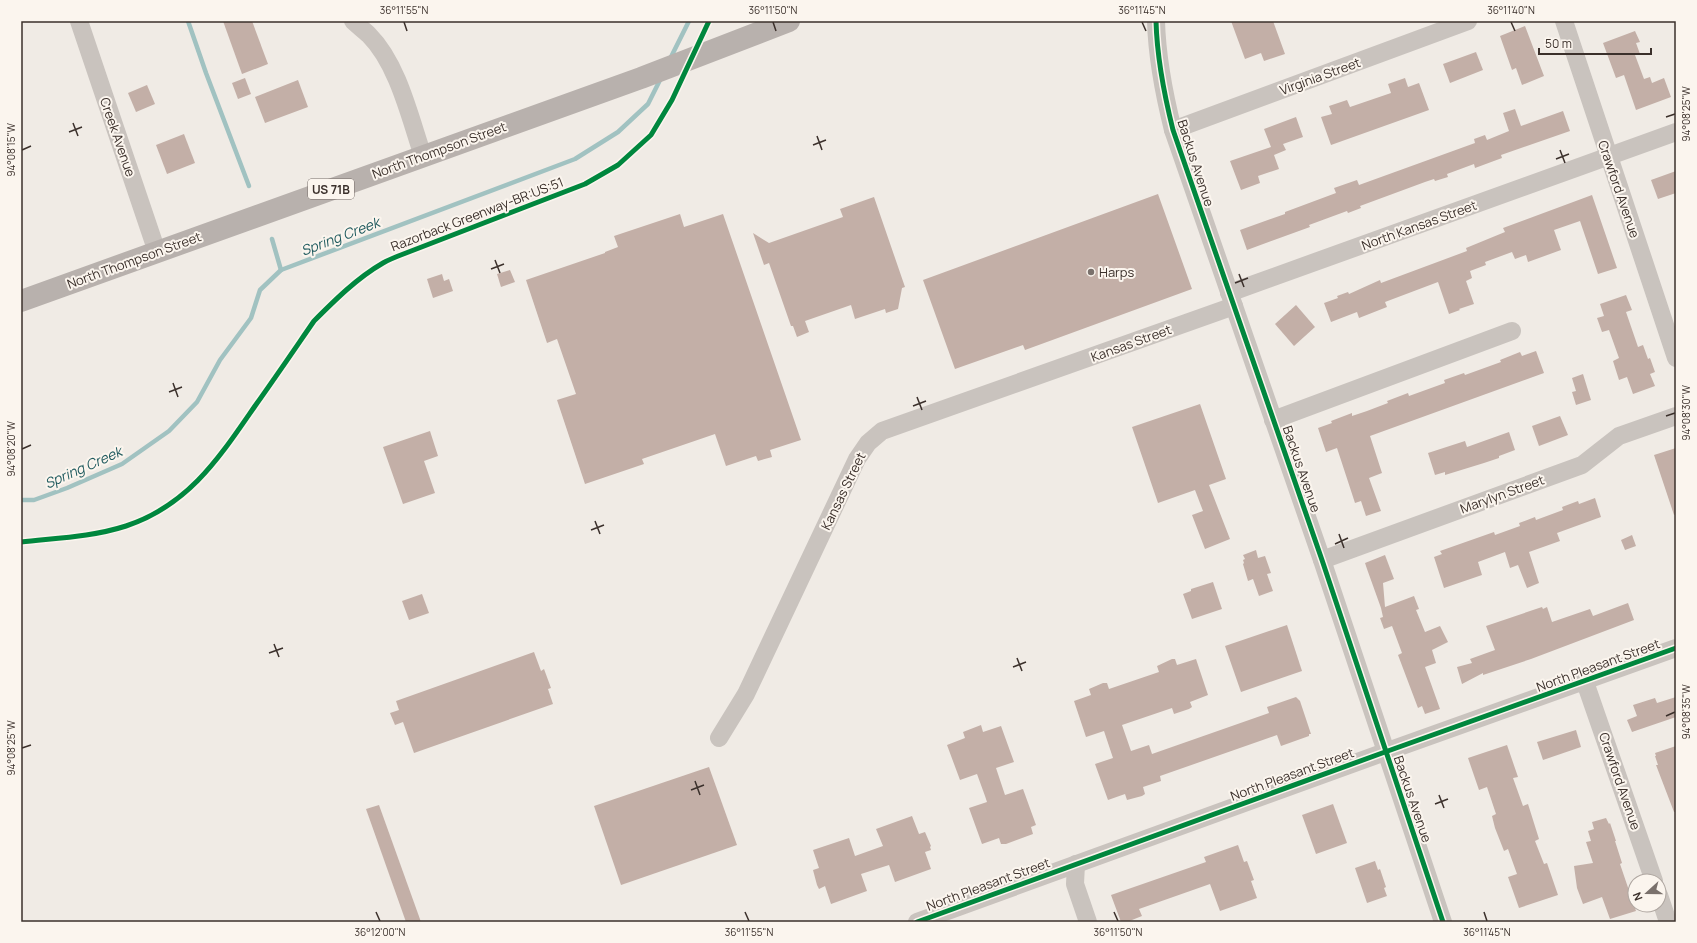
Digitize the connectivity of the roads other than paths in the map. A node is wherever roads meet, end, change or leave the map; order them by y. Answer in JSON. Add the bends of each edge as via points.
{"nodes":[{"id":1,"x":79,"y":21,"type":"edge"},
{"id":2,"x":353,"y":21,"type":"edge"},
{"id":3,"x":789,"y":21,"type":"edge"},
{"id":4,"x":1156,"y":21,"type":"edge"},
{"id":5,"x":1468,"y":21,"type":"edge"},
{"id":6,"x":1564,"y":21,"type":"edge"},
{"id":7,"x":1173,"y":130,"type":"junction"},
{"id":8,"x":1676,"y":132,"type":"edge"},
{"id":9,"x":423,"y":156,"type":"junction"},
{"id":10,"x":1608,"y":156,"type":"junction"},
{"id":11,"x":157,"y":252,"type":"junction"},
{"id":12,"x":1231,"y":300,"type":"junction"},
{"id":13,"x":21,"y":301,"type":"edge"},
{"id":14,"x":1512,"y":331,"type":"dead end"},
{"id":15,"x":1676,"y":358,"type":"edge"},
{"id":16,"x":1676,"y":416,"type":"edge"},
{"id":17,"x":1274,"y":420,"type":"junction"},
{"id":18,"x":1322,"y":560,"type":"junction"},
{"id":19,"x":1676,"y":648,"type":"edge"},
{"id":20,"x":1585,"y":682,"type":"junction"},
{"id":21,"x":719,"y":738,"type":"dead end"},
{"id":22,"x":1385,"y":752,"type":"junction"},
{"id":23,"x":1076,"y":864,"type":"junction"},
{"id":24,"x":1651,"y":873,"type":"edge"},
{"id":25,"x":917,"y":922,"type":"edge"},
{"id":26,"x":1088,"y":922,"type":"edge"},
{"id":27,"x":1443,"y":922,"type":"edge"}],
"edges":[{"from":1,"to":11,"type":"street","name":"Creek Avenue"},
{"from":2,"to":9,"type":"street","via":[[370,36],[387,59]]},
{"from":3,"to":9,"type":"main road","name":"North Thompson Street","number":"US 71B","via":[[641,78]]},
{"from":4,"to":7,"type":"street","name":"Backus Avenue","via":[[1157,50]]},
{"from":5,"to":7,"type":"street","name":"Virginia Street"},
{"from":6,"to":10,"type":"street","name":"Crawford Avenue"},
{"from":7,"to":12,"type":"street","name":"Backus Avenue"},
{"from":8,"to":10,"type":"street"},
{"from":9,"to":11,"type":"main road","name":"North Thompson Street","number":"US 71B"},
{"from":10,"to":12,"type":"street","name":"North Kansas Street"},
{"from":10,"to":15,"type":"street","name":"Crawford Avenue"},
{"from":11,"to":13,"type":"main road","name":"North Thompson Street","number":"US 71B"},
{"from":12,"to":17,"type":"street","name":"Backus Avenue"},
{"from":12,"to":21,"type":"street","name":"Kansas Street","via":[[882,431],[868,443],[857,459],[746,694]]},
{"from":14,"to":17,"type":"street","name":"Backus Avenue"},
{"from":16,"to":18,"type":"street","name":"Marylyn Street","via":[[1619,436],[1582,465]]},
{"from":17,"to":18,"type":"street","name":"Backus Avenue"},
{"from":18,"to":22,"type":"street","name":"Backus Avenue"},
{"from":19,"to":20,"type":"street","name":"North Pleasant Street"},
{"from":20,"to":22,"type":"street","name":"North Pleasant Street"},
{"from":20,"to":24,"type":"street","name":"Crawford Avenue"},
{"from":22,"to":23,"type":"street","name":"North Pleasant Street"},
{"from":22,"to":27,"type":"street","name":"Backus Avenue"},
{"from":23,"to":25,"type":"street","name":"North Pleasant Street"},
{"from":23,"to":26,"type":"street","via":[[1075,884]]}]}
